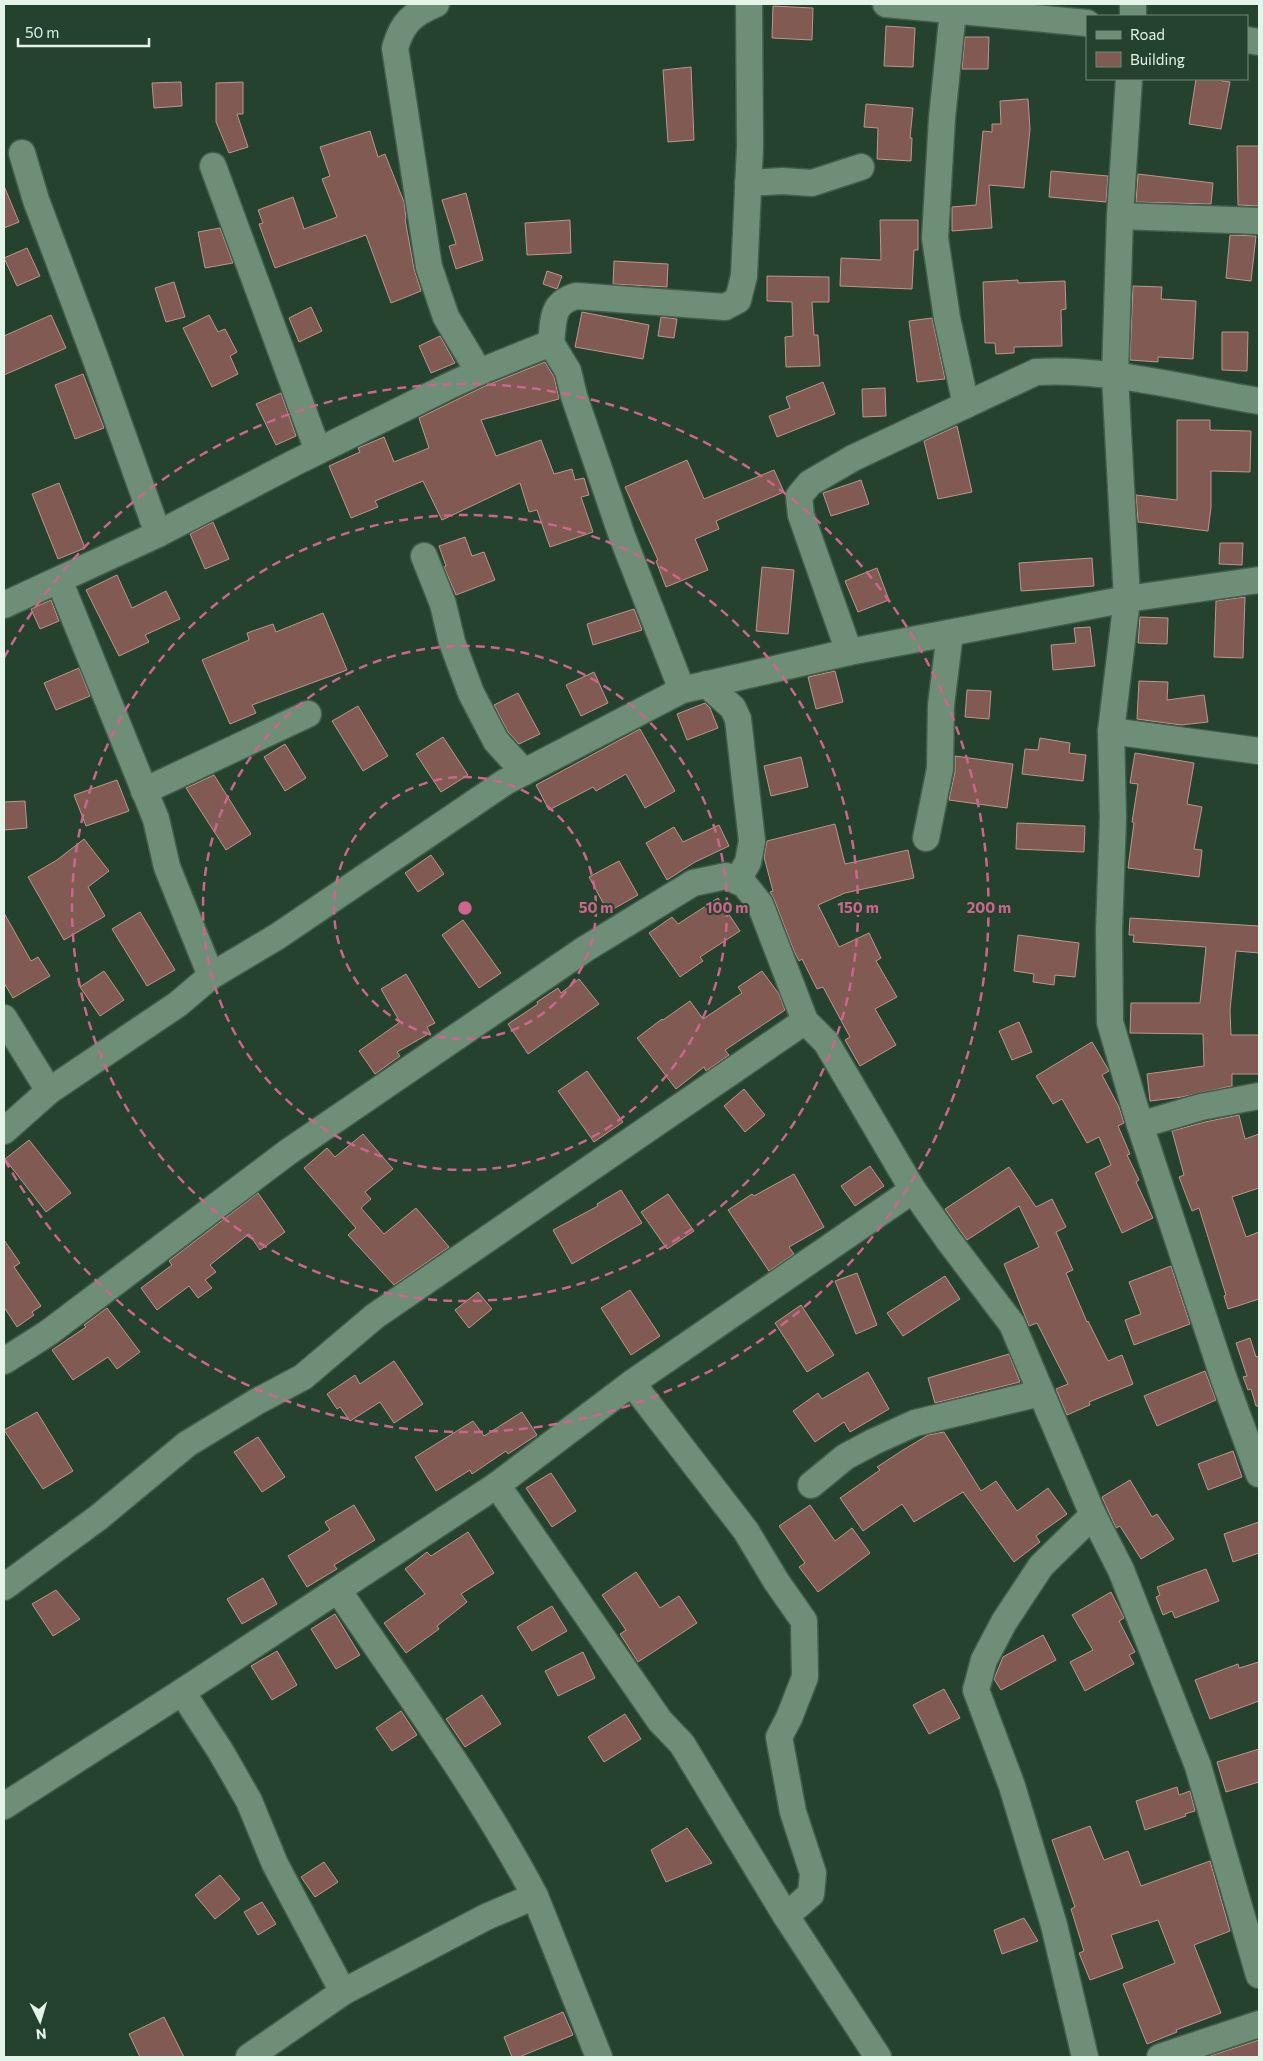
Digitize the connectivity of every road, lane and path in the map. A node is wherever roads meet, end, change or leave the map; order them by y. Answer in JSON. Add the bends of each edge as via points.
{"nodes":[{"id":1,"x":436,"y":4,"type":"edge"},
{"id":2,"x":749,"y":4,"type":"edge"},
{"id":3,"x":886,"y":4,"type":"edge"},
{"id":4,"x":953,"y":11,"type":"junction"},
{"id":5,"x":400,"y":13,"type":"edge"},
{"id":6,"x":1086,"y":23,"type":"edge"},
{"id":7,"x":1129,"y":80,"type":"edge"},
{"id":8,"x":22,"y":153,"type":"dead end"},
{"id":9,"x":213,"y":166,"type":"dead end"},
{"id":10,"x":861,"y":167,"type":"dead end"},
{"id":11,"x":748,"y":183,"type":"junction"},
{"id":12,"x":1120,"y":216,"type":"junction"},
{"id":13,"x":1259,"y":220,"type":"edge"},
{"id":14,"x":551,"y":343,"type":"junction"},
{"id":15,"x":479,"y":372,"type":"junction"},
{"id":16,"x":1115,"y":376,"type":"junction"},
{"id":17,"x":1259,"y":401,"type":"edge"},
{"id":18,"x":966,"y":405,"type":"junction"},
{"id":19,"x":318,"y":451,"type":"junction"},
{"id":20,"x":158,"y":534,"type":"junction"},
{"id":21,"x":424,"y":556,"type":"dead end"},
{"id":22,"x":59,"y":580,"type":"junction"},
{"id":23,"x":1259,"y":580,"type":"edge"},
{"id":24,"x":1127,"y":599,"type":"junction"},
{"id":25,"x":4,"y":606,"type":"edge"},
{"id":26,"x":950,"y":633,"type":"junction"},
{"id":27,"x":849,"y":652,"type":"junction"},
{"id":28,"x":694,"y":687,"type":"junction"},
{"id":29,"x":308,"y":714,"type":"dead end"},
{"id":30,"x":1111,"y":731,"type":"junction"},
{"id":31,"x":1259,"y":751,"type":"edge"},
{"id":32,"x":524,"y":772,"type":"junction"},
{"id":33,"x":144,"y":791,"type":"junction"},
{"id":34,"x":926,"y":838,"type":"dead end"},
{"id":35,"x":737,"y":881,"type":"junction"},
{"id":36,"x":211,"y":976,"type":"junction"},
{"id":37,"x":4,"y":1018,"type":"edge"},
{"id":38,"x":805,"y":1021,"type":"junction"},
{"id":39,"x":49,"y":1091,"type":"junction"},
{"id":40,"x":1259,"y":1096,"type":"edge"},
{"id":41,"x":1140,"y":1125,"type":"junction"},
{"id":42,"x":4,"y":1131,"type":"edge"},
{"id":43,"x":913,"y":1190,"type":"junction"},
{"id":44,"x":4,"y":1361,"type":"edge"},
{"id":45,"x":632,"y":1383,"type":"junction"},
{"id":46,"x":1041,"y":1393,"type":"junction"},
{"id":47,"x":1259,"y":1474,"type":"edge"},
{"id":48,"x":810,"y":1484,"type":"dead end"},
{"id":49,"x":497,"y":1485,"type":"junction"},
{"id":50,"x":1093,"y":1515,"type":"junction"},
{"id":51,"x":4,"y":1587,"type":"edge"},
{"id":52,"x":338,"y":1590,"type":"junction"},
{"id":53,"x":182,"y":1692,"type":"junction"},
{"id":54,"x":4,"y":1806,"type":"edge"},
{"id":55,"x":534,"y":1896,"type":"junction"},
{"id":56,"x":786,"y":1916,"type":"junction"},
{"id":57,"x":1259,"y":1975,"type":"edge"},
{"id":58,"x":343,"y":1992,"type":"junction"},
{"id":59,"x":1259,"y":2024,"type":"edge"},
{"id":60,"x":278,"y":2049,"type":"edge"},
{"id":61,"x":249,"y":2057,"type":"edge"},
{"id":62,"x":599,"y":2057,"type":"edge"},
{"id":63,"x":878,"y":2057,"type":"edge"},
{"id":64,"x":1085,"y":2057,"type":"edge"},
{"id":65,"x":1160,"y":2057,"type":"edge"}],
"edges":[{"from":1,"to":5,"type":"street"},
{"from":2,"to":11,"type":"street"},
{"from":3,"to":4,"type":"street"},
{"from":4,"to":6,"type":"street"},
{"from":4,"to":18,"type":"street","via":[[942,118],[935,238],[947,318]]},
{"from":5,"to":15,"type":"street","via":[[395,48],[429,267],[446,317]]},
{"from":7,"to":12,"type":"street"},
{"from":8,"to":20,"type":"street","via":[[36,200]]},
{"from":9,"to":19,"type":"street"},
{"from":10,"to":11,"type":"street","via":[[812,183]]},
{"from":11,"to":14,"type":"street","via":[[744,276],[734,304],[725,307],[576,296],[565,299],[556,309]]},
{"from":12,"to":13,"type":"street"},
{"from":12,"to":16,"type":"street"},
{"from":14,"to":15,"type":"street"},
{"from":14,"to":28,"type":"street","via":[[568,371],[622,536]]},
{"from":15,"to":19,"type":"street"},
{"from":16,"to":17,"type":"street"},
{"from":16,"to":18,"type":"street","via":[[1036,372]]},
{"from":16,"to":24,"type":"street"},
{"from":18,"to":27,"type":"street","via":[[853,458],[810,483],[799,496],[801,515]]},
{"from":19,"to":20,"type":"street"},
{"from":20,"to":22,"type":"street"},
{"from":21,"to":32,"type":"street","via":[[471,693],[496,741]]},
{"from":22,"to":25,"type":"street"},
{"from":22,"to":33,"type":"street"},
{"from":23,"to":24,"type":"street"},
{"from":24,"to":26,"type":"street"},
{"from":24,"to":30,"type":"street"},
{"from":26,"to":27,"type":"street"},
{"from":26,"to":34,"type":"street","via":[[941,705],[940,769]]},
{"from":27,"to":28,"type":"street"},
{"from":28,"to":32,"type":"street"},
{"from":28,"to":35,"type":"street","via":[[733,708],[738,719],[752,841],[748,862]]},
{"from":29,"to":33,"type":"street"},
{"from":30,"to":31,"type":"street"},
{"from":30,"to":41,"type":"street","via":[[1110,1022]]},
{"from":32,"to":36,"type":"street","via":[[278,936]]},
{"from":33,"to":36,"type":"street","via":[[156,819],[167,867]]},
{"from":35,"to":38,"type":"street","via":[[744,884],[760,904]]},
{"from":35,"to":44,"type":"street","via":[[726,876],[693,883],[585,949],[288,1152],[48,1332]]},
{"from":36,"to":39,"type":"street","via":[[178,1004]]},
{"from":37,"to":39,"type":"street"},
{"from":38,"to":43,"type":"street","via":[[826,1042]]},
{"from":38,"to":51,"type":"street","via":[[375,1316],[303,1376],[187,1444],[99,1517]]},
{"from":39,"to":42,"type":"street"},
{"from":40,"to":41,"type":"street","via":[[1201,1107]]},
{"from":41,"to":47,"type":"street"},
{"from":43,"to":45,"type":"street"},
{"from":43,"to":46,"type":"street","via":[[1012,1324]]},
{"from":45,"to":49,"type":"street"},
{"from":45,"to":56,"type":"street","via":[[746,1531],[804,1622],[805,1677],[779,1737],[793,1812],[813,1873],[810,1894]]},
{"from":46,"to":48,"type":"street","via":[[914,1423],[845,1457]]},
{"from":46,"to":50,"type":"street"},
{"from":49,"to":52,"type":"street"},
{"from":49,"to":56,"type":"street","via":[[660,1721],[682,1744]]},
{"from":50,"to":57,"type":"street","via":[[1121,1570],[1198,1766]]},
{"from":50,"to":64,"type":"street","via":[[1041,1566],[1004,1622],[984,1660],[976,1690],[1012,1786],[1054,1925]]},
{"from":52,"to":53,"type":"street"},
{"from":52,"to":55,"type":"street","via":[[476,1793]]},
{"from":53,"to":54,"type":"street"},
{"from":53,"to":58,"type":"street","via":[[249,1802],[275,1864]]},
{"from":55,"to":58,"type":"street","via":[[486,1917]]},
{"from":55,"to":62,"type":"street"},
{"from":56,"to":63,"type":"street"},
{"from":58,"to":60,"type":"street"},
{"from":59,"to":65,"type":"street"},
{"from":60,"to":61,"type":"street"}]}
